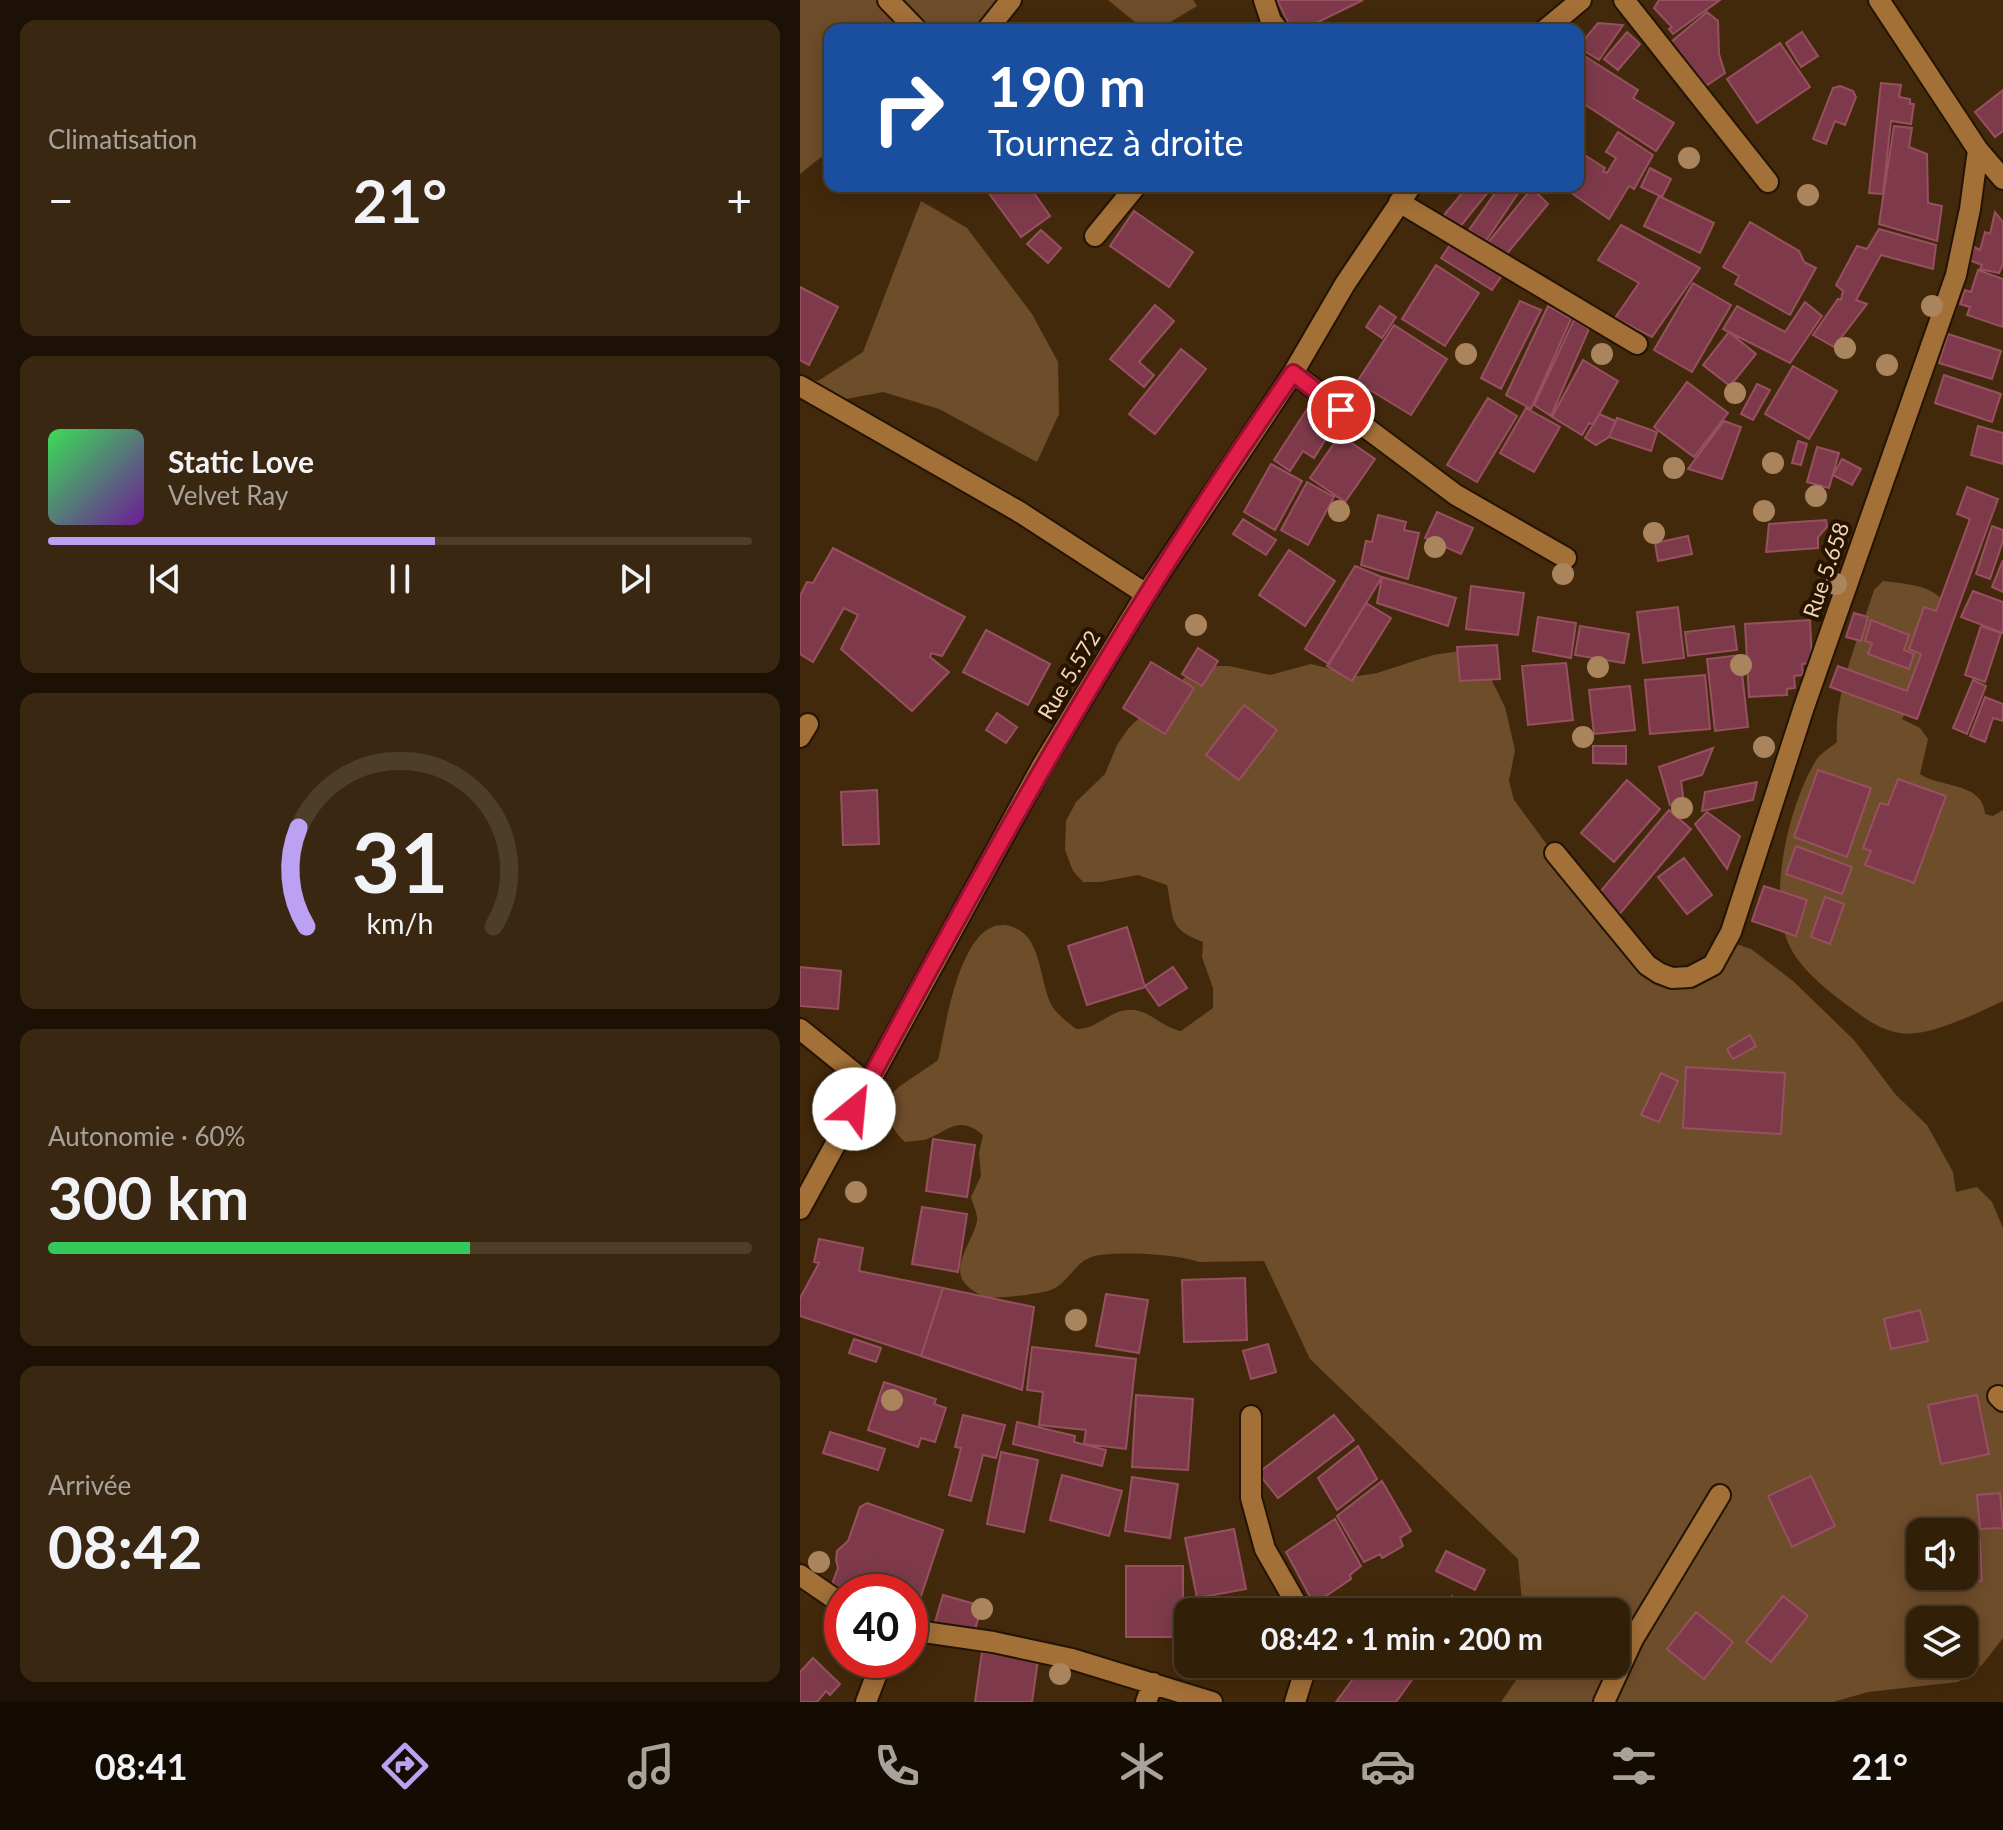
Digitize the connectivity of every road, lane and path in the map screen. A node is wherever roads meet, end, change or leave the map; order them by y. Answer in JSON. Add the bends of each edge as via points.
{"nodes":[{"id":1,"x":888,"y":0,"type":"edge"},
{"id":2,"x":1011,"y":0,"type":"edge"},
{"id":3,"x":1264,"y":0,"type":"edge"},
{"id":4,"x":1581,"y":0,"type":"edge"},
{"id":5,"x":1624,"y":0,"type":"edge"},
{"id":6,"x":1879,"y":0,"type":"edge"},
{"id":7,"x":911,"y":24,"type":"edge"},
{"id":8,"x":992,"y":24,"type":"edge"},
{"id":9,"x":1270,"y":24,"type":"edge"},
{"id":10,"x":1552,"y":24,"type":"edge"},
{"id":11,"x":1978,"y":150,"type":"junction"},
{"id":12,"x":2003,"y":179,"type":"edge"},
{"id":13,"x":1768,"y":182,"type":"dead end"},
{"id":14,"x":1131,"y":192,"type":"edge"},
{"id":15,"x":1405,"y":194,"type":"edge"},
{"id":16,"x":1095,"y":236,"type":"dead end"},
{"id":17,"x":1637,"y":344,"type":"dead end"},
{"id":18,"x":1293,"y":373,"type":"junction"},
{"id":19,"x":800,"y":386,"type":"edge"},
{"id":20,"x":1566,"y":558,"type":"dead end"},
{"id":21,"x":1146,"y":594,"type":"junction"},
{"id":22,"x":1555,"y":853,"type":"dead end"},
{"id":23,"x":800,"y":1029,"type":"edge"},
{"id":24,"x":868,"y":1084,"type":"junction"},
{"id":25,"x":800,"y":1209,"type":"edge"},
{"id":26,"x":1251,"y":1416,"type":"dead end"},
{"id":27,"x":1720,"y":1495,"type":"dead end"},
{"id":28,"x":800,"y":1575,"type":"edge"},
{"id":29,"x":824,"y":1592,"type":"edge"},
{"id":30,"x":1293,"y":1598,"type":"edge"},
{"id":31,"x":928,"y":1633,"type":"edge"},
{"id":32,"x":875,"y":1678,"type":"edge"},
{"id":33,"x":1303,"y":1678,"type":"edge"},
{"id":34,"x":1150,"y":1692,"type":"edge"},
{"id":35,"x":866,"y":1702,"type":"edge"},
{"id":36,"x":1212,"y":1702,"type":"edge"},
{"id":37,"x":1295,"y":1702,"type":"edge"},
{"id":38,"x":1604,"y":1702,"type":"edge"}],
"edges":[{"from":1,"to":7,"type":"street"},
{"from":2,"to":8,"type":"street"},
{"from":3,"to":9,"type":"street"},
{"from":4,"to":10,"type":"street"},
{"from":5,"to":13,"type":"street"},
{"from":6,"to":11,"type":"street"},
{"from":11,"to":12,"type":"street"},
{"from":11,"to":22,"type":"street","name":"Rue 5.658","via":[[1956,275],[1731,932],[1713,965],[1690,977],[1672,978],[1647,965]]},
{"from":14,"to":16,"type":"street"},
{"from":15,"to":17,"type":"street"},
{"from":15,"to":18,"type":"street","name":"Rue 5.572"},
{"from":18,"to":20,"type":"street","via":[[1456,495]]},
{"from":18,"to":21,"type":"street","name":"Rue 5.572"},
{"from":19,"to":21,"type":"street","via":[[1018,511]]},
{"from":21,"to":24,"type":"street","name":"Rue 5.572","via":[[1042,766]]},
{"from":23,"to":24,"type":"street"},
{"from":24,"to":25,"type":"street","name":"Rue 5.572"},
{"from":26,"to":30,"type":"street","via":[[1251,1498],[1265,1549]]},
{"from":27,"to":38,"type":"street","via":[[1633,1639]]},
{"from":28,"to":29,"type":"street"},
{"from":31,"to":34,"type":"street","via":[[1072,1659]]},
{"from":32,"to":35,"type":"street"},
{"from":33,"to":37,"type":"street"},
{"from":34,"to":36,"type":"street"}]}
